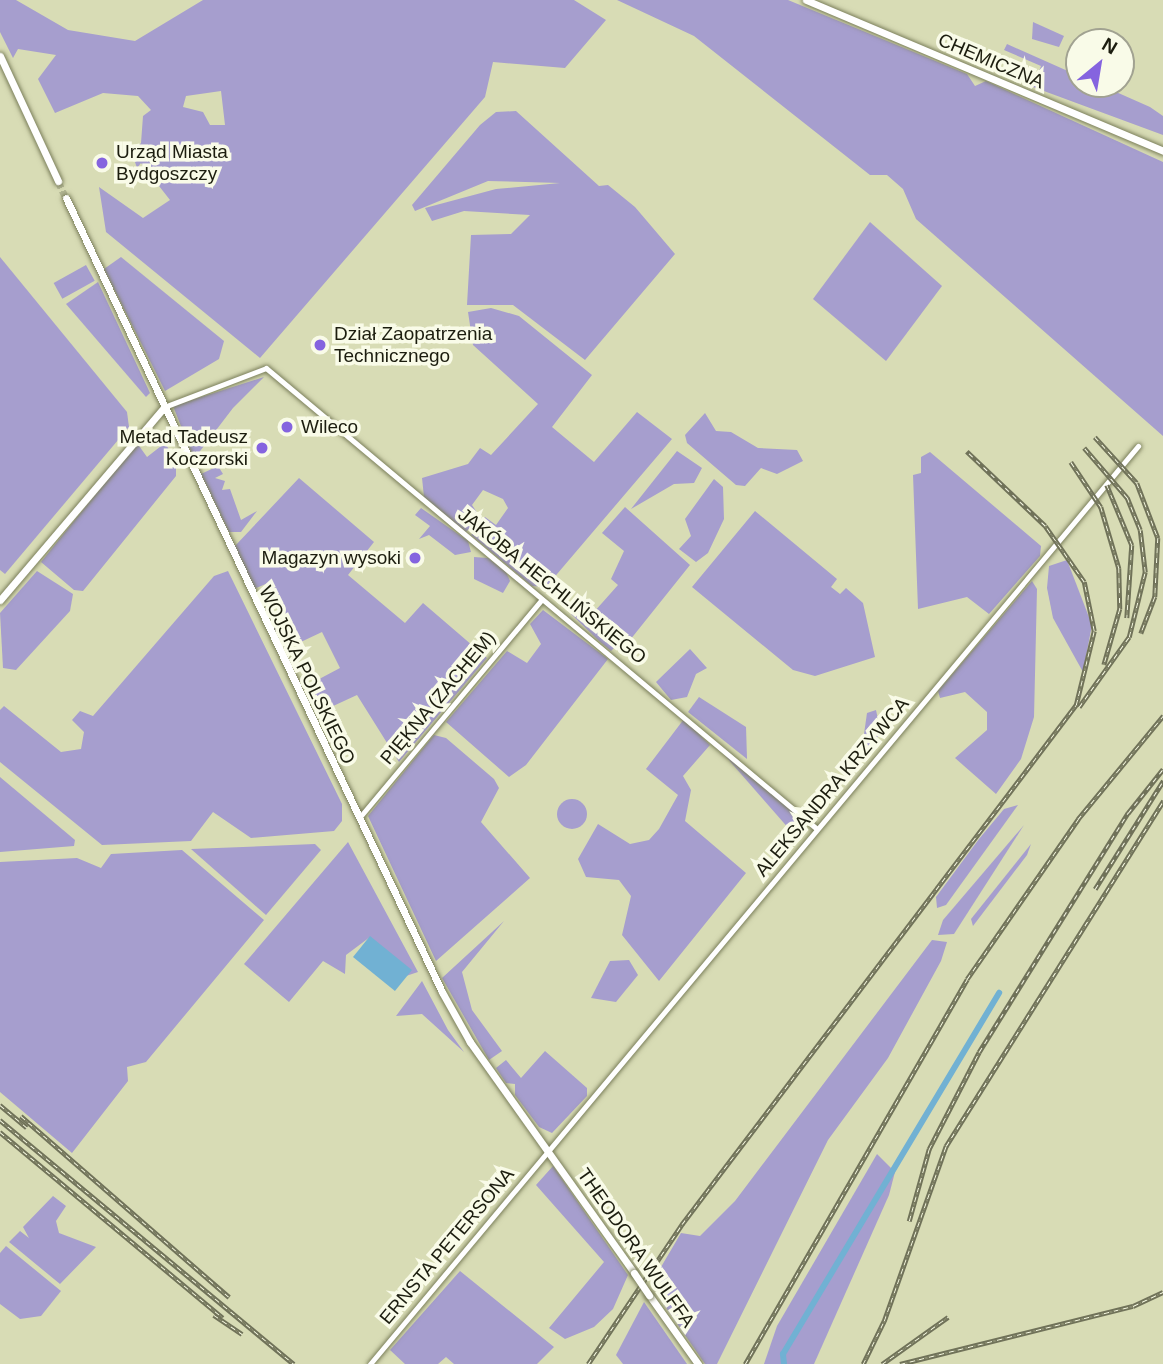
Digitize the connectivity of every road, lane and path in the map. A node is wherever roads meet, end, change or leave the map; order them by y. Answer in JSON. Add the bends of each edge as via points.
{"nodes":[{"id":1,"x":806,"y":0,"type":"edge"},
{"id":2,"x":823,"y":3,"type":"edge"},
{"id":3,"x":0,"y":56,"type":"edge"},
{"id":4,"x":1163,"y":151,"type":"edge"},
{"id":5,"x":58,"y":181,"type":"tunnel mouth"},
{"id":6,"x":66,"y":198,"type":"tunnel mouth"},
{"id":7,"x":164,"y":407,"type":"junction"},
{"id":8,"x":1138,"y":446,"type":"dead end"},
{"id":9,"x":542,"y":599,"type":"junction"},
{"id":10,"x":0,"y":600,"type":"edge"},
{"id":11,"x":359,"y":817,"type":"junction"},
{"id":12,"x":817,"y":829,"type":"junction"},
{"id":13,"x":549,"y":1149,"type":"junction"},
{"id":14,"x":370,"y":1364,"type":"edge"},
{"id":15,"x":698,"y":1364,"type":"edge"}],
"edges":[{"from":1,"to":2,"type":"street","name":"CHEMICZNA"},
{"from":2,"to":4,"type":"street","name":"CHEMICZNA"},
{"from":3,"to":5,"type":"street"},
{"from":6,"to":7,"type":"street","name":"WOJSKA POLSKIEGO"},
{"from":7,"to":9,"type":"street","name":"JAKÓBA HECHLIŃSKIEGO","via":[[266,368]]},
{"from":7,"to":10,"type":"street"},
{"from":7,"to":11,"type":"street","name":"WOJSKA POLSKIEGO"},
{"from":8,"to":12,"type":"street","name":"ALEKSANDRA KRZYWCA"},
{"from":9,"to":11,"type":"street","name":"PIĘKNA (ZACHEM)"},
{"from":9,"to":12,"type":"street","name":"JAKÓBA HECHLIŃSKIEGO"},
{"from":11,"to":13,"type":"street","name":"WOJSKA POLSKIEGO","via":[[470,1042]]},
{"from":12,"to":13,"type":"street","name":"ALEKSANDRA KRZYWCA"},
{"from":13,"to":14,"type":"street","name":"ERNSTA PETERSONA"},
{"from":13,"to":15,"type":"street","name":"THEODORA WULFFA","bridge":true}]}
